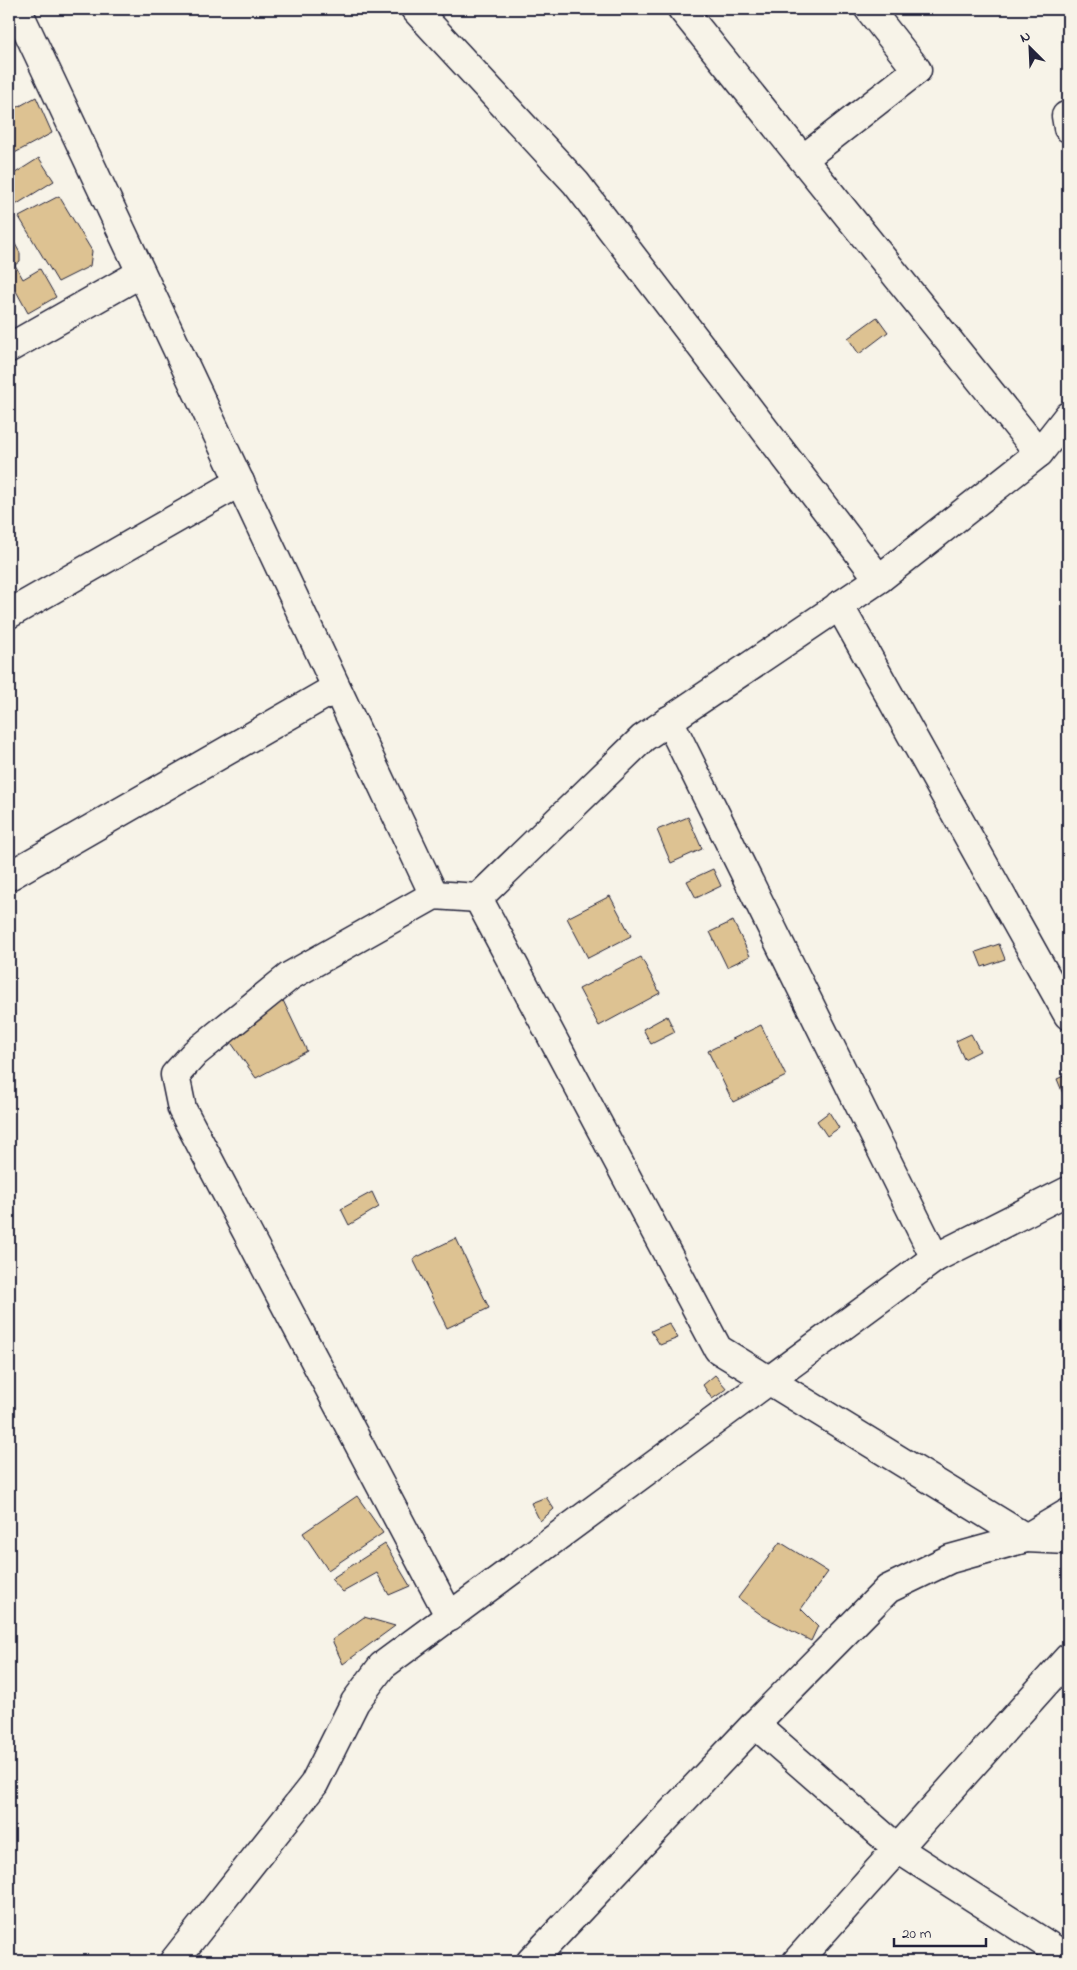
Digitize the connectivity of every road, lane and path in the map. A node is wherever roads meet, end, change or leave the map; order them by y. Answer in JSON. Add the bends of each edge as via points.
{"nodes":[{"id":1,"x":415,"y":9,"type":"edge"},
{"id":2,"x":682,"y":9,"type":"edge"},
{"id":3,"x":869,"y":9,"type":"edge"},
{"id":4,"x":19,"y":16,"type":"edge"},
{"id":5,"x":803,"y":159,"type":"junction"},
{"id":6,"x":141,"y":273,"type":"junction"},
{"id":7,"x":9,"y":348,"type":"edge"},
{"id":8,"x":1068,"y":416,"type":"edge"},
{"id":9,"x":1039,"y":453,"type":"junction"},
{"id":10,"x":240,"y":482,"type":"junction"},
{"id":11,"x":879,"y":579,"type":"junction"},
{"id":12,"x":839,"y":606,"type":"junction"},
{"id":13,"x":9,"y":614,"type":"edge"},
{"id":14,"x":336,"y":688,"type":"junction"},
{"id":15,"x":669,"y":720,"type":"junction"},
{"id":16,"x":9,"y":876,"type":"edge"},
{"id":17,"x":434,"y":895,"type":"junction"},
{"id":18,"x":478,"y":898,"type":"junction"},
{"id":19,"x":1064,"y":998,"type":"edge"},
{"id":20,"x":1068,"y":1191,"type":"edge"},
{"id":21,"x":935,"y":1258,"type":"junction"},
{"id":22,"x":770,"y":1380,"type":"junction"},
{"id":23,"x":1068,"y":1513,"type":"edge"},
{"id":24,"x":1026,"y":1538,"type":"junction"},
{"id":25,"x":1068,"y":1540,"type":"edge"},
{"id":26,"x":450,"y":1617,"type":"junction"},
{"id":27,"x":1068,"y":1658,"type":"edge"},
{"id":28,"x":755,"y":1724,"type":"junction"},
{"id":29,"x":898,"y":1849,"type":"junction"},
{"id":30,"x":1068,"y":1958,"type":"edge"},
{"id":31,"x":174,"y":1961,"type":"edge"},
{"id":32,"x":531,"y":1961,"type":"edge"},
{"id":33,"x":798,"y":1961,"type":"edge"}],
"edges":[{"from":1,"to":11,"type":"street","via":[[576,183]]},
{"from":2,"to":5,"type":"street"},
{"from":3,"to":5,"type":"street","via":[[917,70]]},
{"from":4,"to":6,"type":"street"},
{"from":5,"to":9,"type":"street"},
{"from":6,"to":7,"type":"street"},
{"from":6,"to":10,"type":"street"},
{"from":8,"to":9,"type":"street"},
{"from":9,"to":11,"type":"street"},
{"from":10,"to":13,"type":"street"},
{"from":10,"to":14,"type":"street"},
{"from":11,"to":12,"type":"street"},
{"from":12,"to":15,"type":"street"},
{"from":12,"to":19,"type":"street"},
{"from":14,"to":16,"type":"street"},
{"from":14,"to":17,"type":"street"},
{"from":15,"to":18,"type":"street","via":[[643,738]]},
{"from":15,"to":21,"type":"street"},
{"from":17,"to":18,"type":"street"},
{"from":17,"to":26,"type":"street","via":[[290,976],[195,1053],[175,1075],[182,1109]]},
{"from":18,"to":22,"type":"street","via":[[718,1349]]},
{"from":20,"to":21,"type":"street"},
{"from":21,"to":22,"type":"street"},
{"from":22,"to":24,"type":"street"},
{"from":22,"to":26,"type":"street"},
{"from":23,"to":24,"type":"street"},
{"from":24,"to":25,"type":"street"},
{"from":24,"to":28,"type":"street","via":[[950,1559],[888,1589]]},
{"from":26,"to":31,"type":"street","via":[[382,1666],[355,1702],[314,1784]]},
{"from":27,"to":29,"type":"street"},
{"from":28,"to":29,"type":"street"},
{"from":28,"to":32,"type":"street"},
{"from":29,"to":30,"type":"street"},
{"from":29,"to":33,"type":"street"}]}
